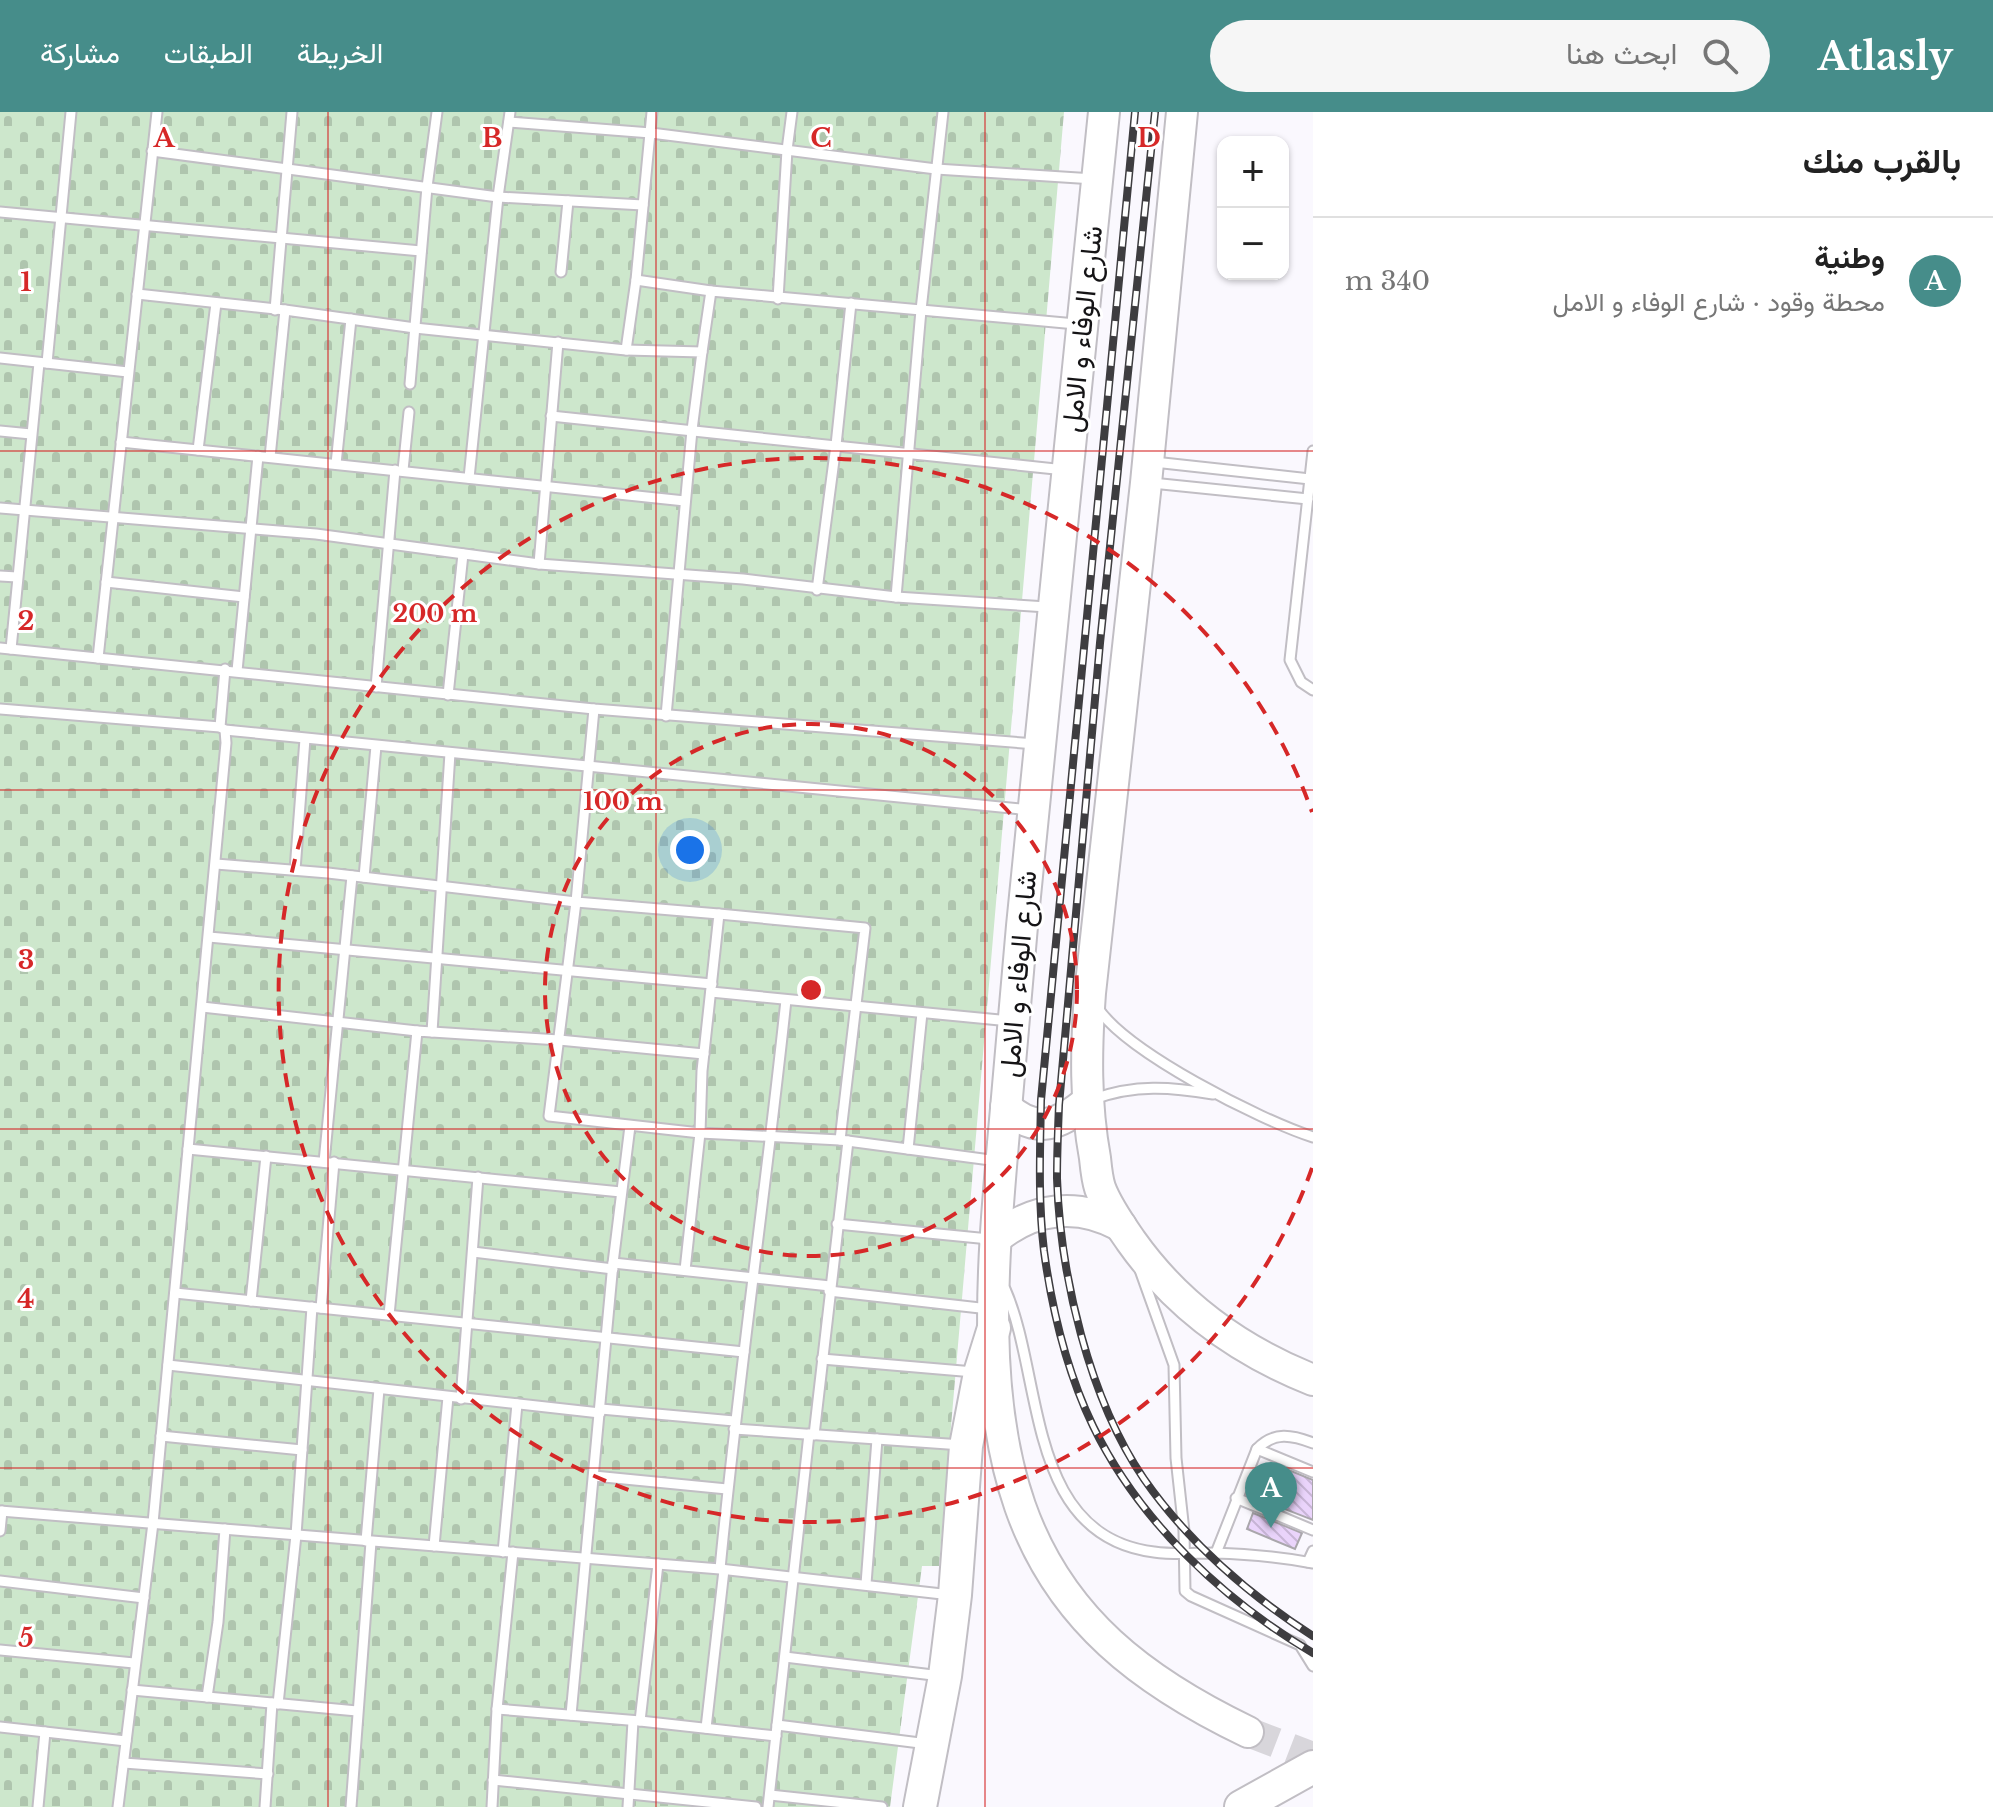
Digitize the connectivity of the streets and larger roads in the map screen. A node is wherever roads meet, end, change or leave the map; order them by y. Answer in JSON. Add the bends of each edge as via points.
{"nodes":[{"id":1,"x":1104,"y":112,"type":"edge"},
{"id":2,"x":1182,"y":112,"type":"edge"},
{"id":3,"x":1088,"y":1101,"type":"junction"},
{"id":4,"x":1006,"y":1107,"type":"junction"},
{"id":5,"x":1129,"y":1238,"type":"junction"},
{"id":6,"x":994,"y":1254,"type":"junction"},
{"id":7,"x":994,"y":1319,"type":"junction"},
{"id":8,"x":1313,"y":1380,"type":"edge"},
{"id":9,"x":1248,"y":1732,"type":"tunnel mouth"},
{"id":10,"x":1313,"y":1767,"type":"edge"},
{"id":11,"x":920,"y":1807,"type":"edge"},
{"id":12,"x":1241,"y":1807,"type":"edge"}],
"edges":[{"from":1,"to":4,"type":"main road","name":"شارع الوفاء و الامل"},
{"from":2,"to":3,"type":"main road","via":[[1090,993]]},
{"from":3,"to":4,"type":"main road","via":[[1067,1118],[1049,1123],[1030,1122]]},
{"from":3,"to":5,"type":"main road","via":[[1100,1187]]},
{"from":4,"to":6,"type":"main road","name":"شارع الوفاء و الامل"},
{"from":5,"to":6,"type":"main road","via":[[1096,1215],[1056,1210],[1017,1223]]},
{"from":5,"to":8,"type":"main road","via":[[1171,1289],[1212,1325],[1258,1355]]},
{"from":6,"to":7,"type":"main road","name":"شارع الوفاء و الامل"},
{"from":7,"to":9,"type":"main road","name":"شارع الوفاء و الامل","via":[[1012,1478],[1032,1534],[1060,1585],[1130,1662],[1187,1701]]},
{"from":7,"to":11,"type":"highway","via":[[966,1446],[945,1676]]},
{"from":10,"to":12,"type":"highway"}]}
